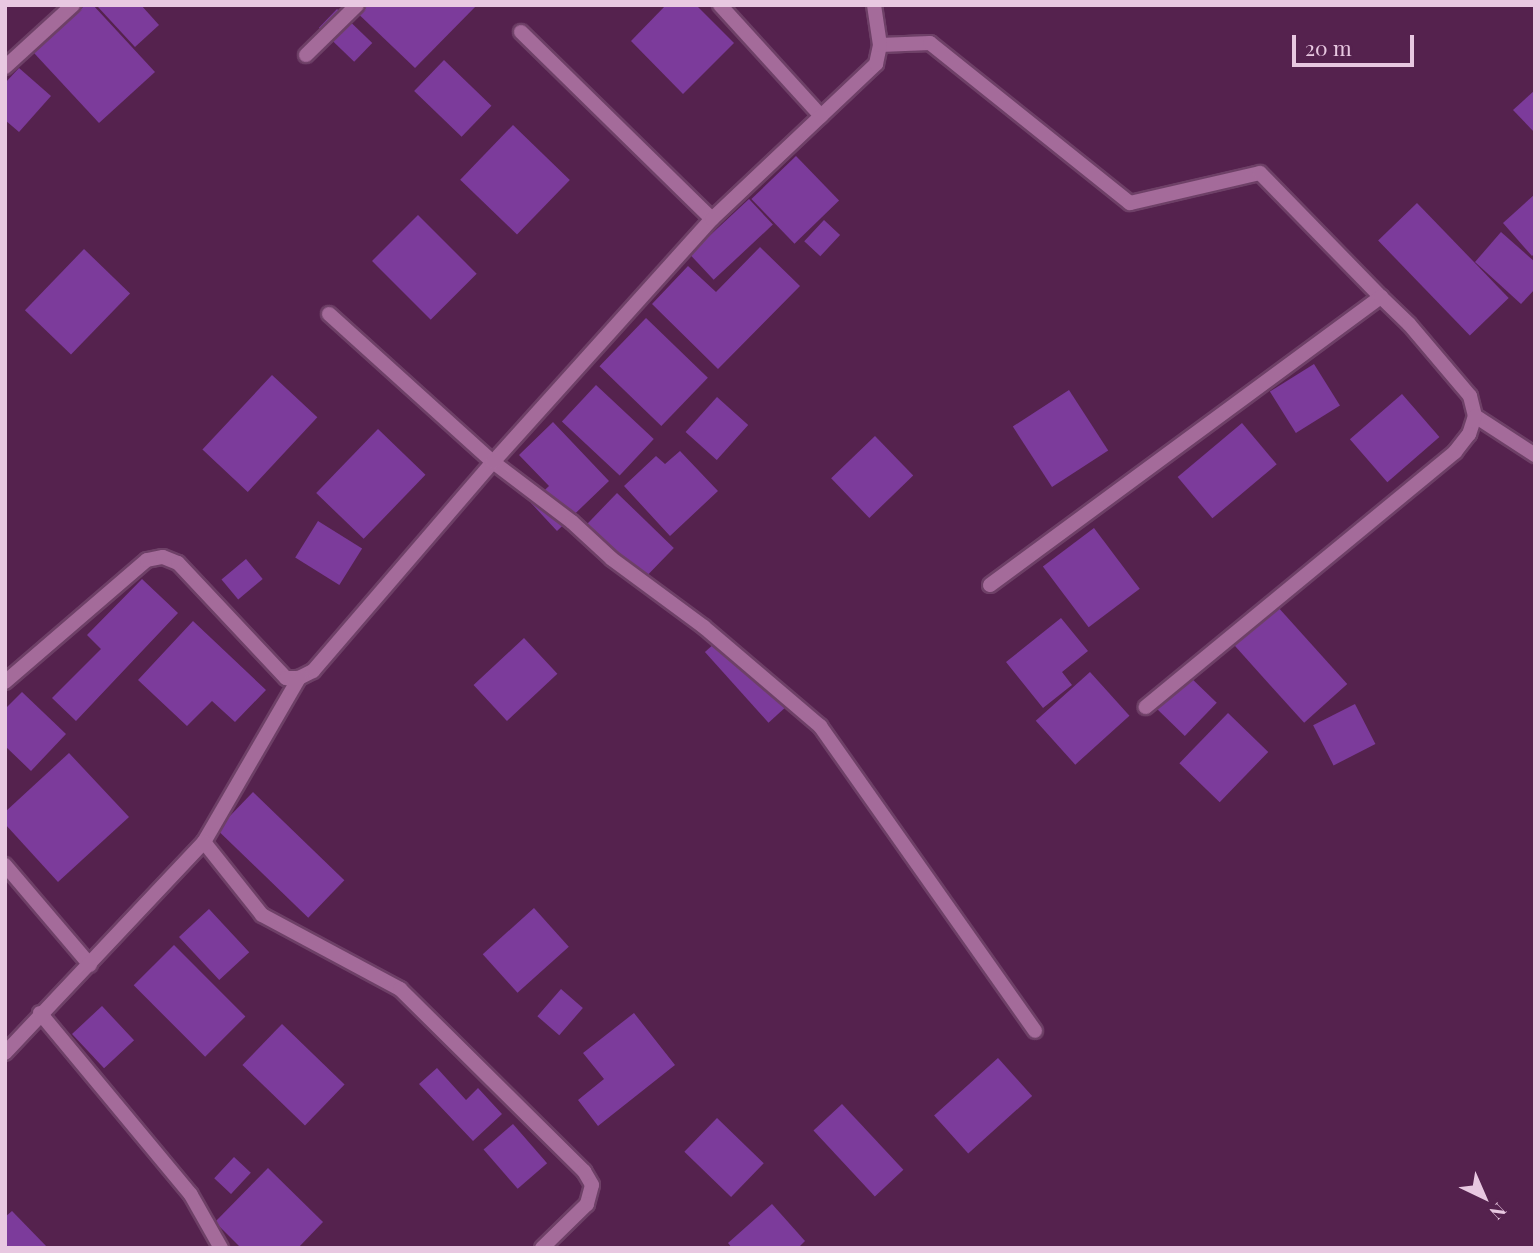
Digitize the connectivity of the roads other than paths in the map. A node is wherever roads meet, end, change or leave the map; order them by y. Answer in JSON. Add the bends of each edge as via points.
{"nodes":[{"id":1,"x":72,"y":5,"type":"edge"},
{"id":2,"x":357,"y":5,"type":"edge"},
{"id":3,"x":720,"y":5,"type":"edge"},
{"id":4,"x":874,"y":5,"type":"edge"},
{"id":5,"x":521,"y":32,"type":"dead end"},
{"id":6,"x":880,"y":46,"type":"junction"},
{"id":7,"x":306,"y":55,"type":"dead end"},
{"id":8,"x":5,"y":67,"type":"edge"},
{"id":9,"x":821,"y":116,"type":"junction"},
{"id":10,"x":712,"y":219,"type":"junction"},
{"id":11,"x":1381,"y":297,"type":"junction"},
{"id":12,"x":329,"y":314,"type":"dead end"},
{"id":13,"x":1475,"y":416,"type":"junction"},
{"id":14,"x":1535,"y":455,"type":"edge"},
{"id":15,"x":493,"y":463,"type":"junction"},
{"id":16,"x":990,"y":585,"type":"dead end"},
{"id":17,"x":299,"y":678,"type":"junction"},
{"id":18,"x":5,"y":682,"type":"edge"},
{"id":19,"x":1146,"y":707,"type":"dead end"},
{"id":20,"x":204,"y":842,"type":"junction"},
{"id":21,"x":5,"y":865,"type":"edge"},
{"id":22,"x":90,"y":965,"type":"junction"},
{"id":23,"x":40,"y":1013,"type":"junction"},
{"id":24,"x":1035,"y":1031,"type":"dead end"},
{"id":25,"x":5,"y":1053,"type":"edge"},
{"id":26,"x":221,"y":1248,"type":"edge"},
{"id":27,"x":542,"y":1248,"type":"edge"}],
"edges":[{"from":1,"to":8,"type":"street"},
{"from":2,"to":7,"type":"street"},
{"from":3,"to":9,"type":"street"},
{"from":4,"to":6,"type":"street"},
{"from":5,"to":10,"type":"street"},
{"from":6,"to":9,"type":"street","via":[[876,65]]},
{"from":6,"to":11,"type":"street","via":[[930,43],[1130,203],[1260,173]]},
{"from":9,"to":10,"type":"street"},
{"from":10,"to":15,"type":"street"},
{"from":11,"to":13,"type":"street","via":[[1470,396]]},
{"from":11,"to":16,"type":"street"},
{"from":12,"to":15,"type":"street"},
{"from":13,"to":14,"type":"street"},
{"from":13,"to":19,"type":"street","via":[[1469,435],[1455,452]]},
{"from":15,"to":17,"type":"street","via":[[313,671]]},
{"from":15,"to":24,"type":"street","via":[[704,627],[820,726]]},
{"from":17,"to":18,"type":"street","via":[[286,678],[178,563],[163,557],[147,560]]},
{"from":17,"to":20,"type":"street"},
{"from":20,"to":22,"type":"street"},
{"from":20,"to":27,"type":"street","via":[[262,915],[400,989],[584,1171],[592,1185],[587,1204]]},
{"from":21,"to":22,"type":"street"},
{"from":22,"to":23,"type":"street"},
{"from":23,"to":25,"type":"street"},
{"from":23,"to":26,"type":"street","via":[[191,1195]]}]}
